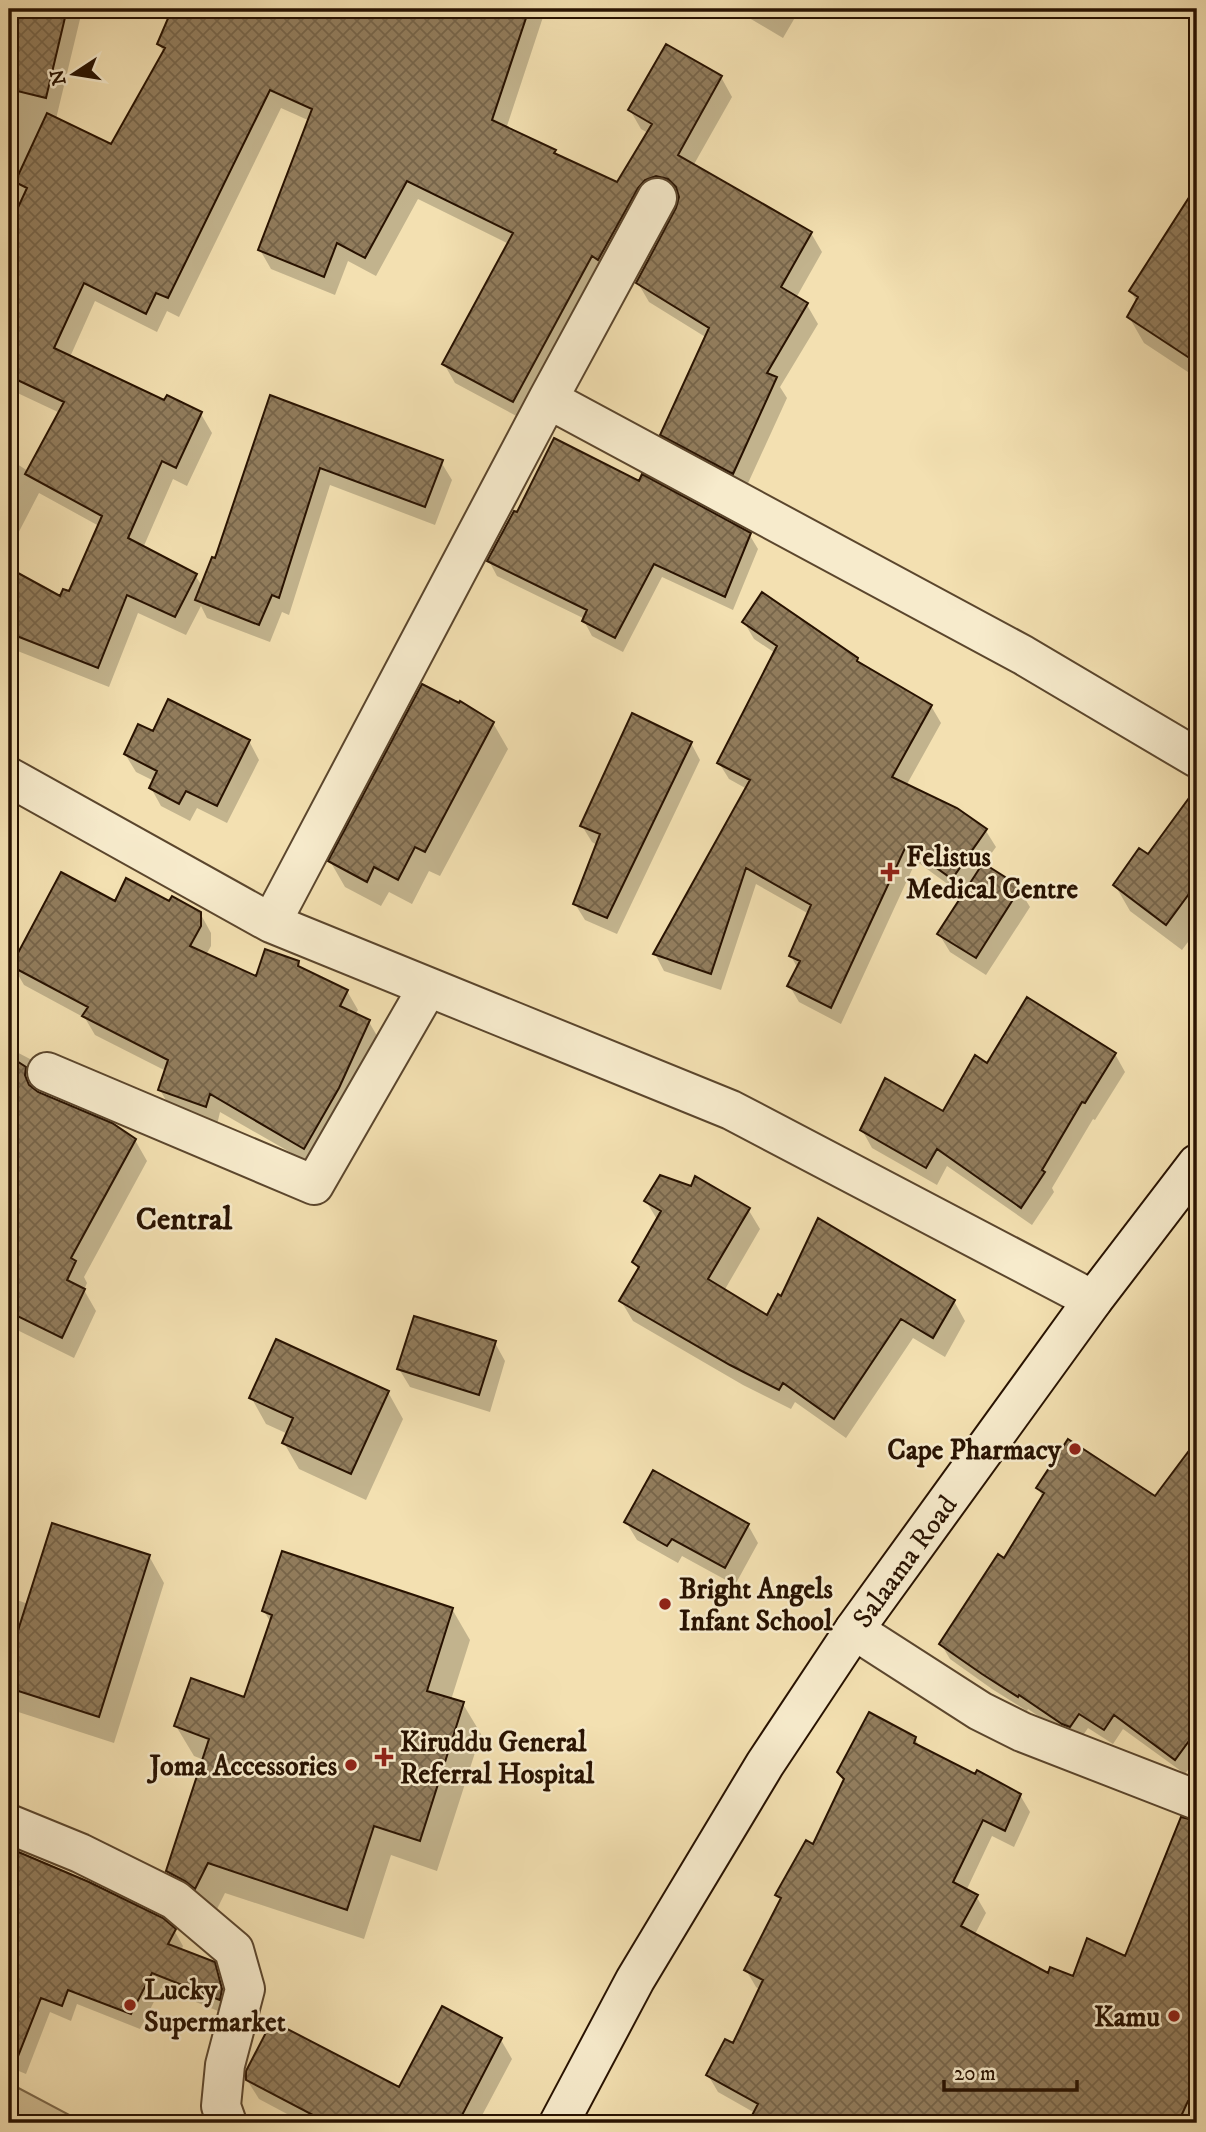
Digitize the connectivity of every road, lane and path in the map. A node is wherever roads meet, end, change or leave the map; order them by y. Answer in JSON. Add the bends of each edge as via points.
{"nodes":[{"id":1,"x":657,"y":198,"type":"dead end"},
{"id":2,"x":548,"y":399,"type":"junction"},
{"id":3,"x":1197,"y":758,"type":"edge"},
{"id":4,"x":9,"y":777,"type":"edge"},
{"id":5,"x":271,"y":923,"type":"junction"},
{"id":6,"x":428,"y":987,"type":"junction"},
{"id":7,"x":47,"y":1072,"type":"dead end"},
{"id":8,"x":1197,"y":1164,"type":"edge"},
{"id":9,"x":1093,"y":1300,"type":"junction"},
{"id":10,"x":854,"y":1630,"type":"junction"},
{"id":11,"x":1197,"y":1800,"type":"edge"},
{"id":12,"x":9,"y":1824,"type":"edge"},
{"id":13,"x":228,"y":2123,"type":"edge"},
{"id":14,"x":559,"y":2123,"type":"edge"}],
"edges":[{"from":1,"to":2,"type":"street"},
{"from":2,"to":3,"type":"street","via":[[1023,655]]},
{"from":2,"to":5,"type":"street"},
{"from":4,"to":5,"type":"street"},
{"from":5,"to":6,"type":"street"},
{"from":6,"to":7,"type":"street","via":[[314,1185]]},
{"from":6,"to":9,"type":"street","via":[[731,1110]]},
{"from":8,"to":9,"type":"street","name":"Salaama Road"},
{"from":9,"to":10,"type":"street","name":"Salaama Road"},
{"from":10,"to":11,"type":"street","via":[[1022,1732]]},
{"from":10,"to":14,"type":"street","name":"Salaama Road","via":[[765,1764],[642,1968]]},
{"from":12,"to":13,"type":"street","via":[[175,1900],[234,1950],[245,1989],[225,2066],[221,2106]]}]}
